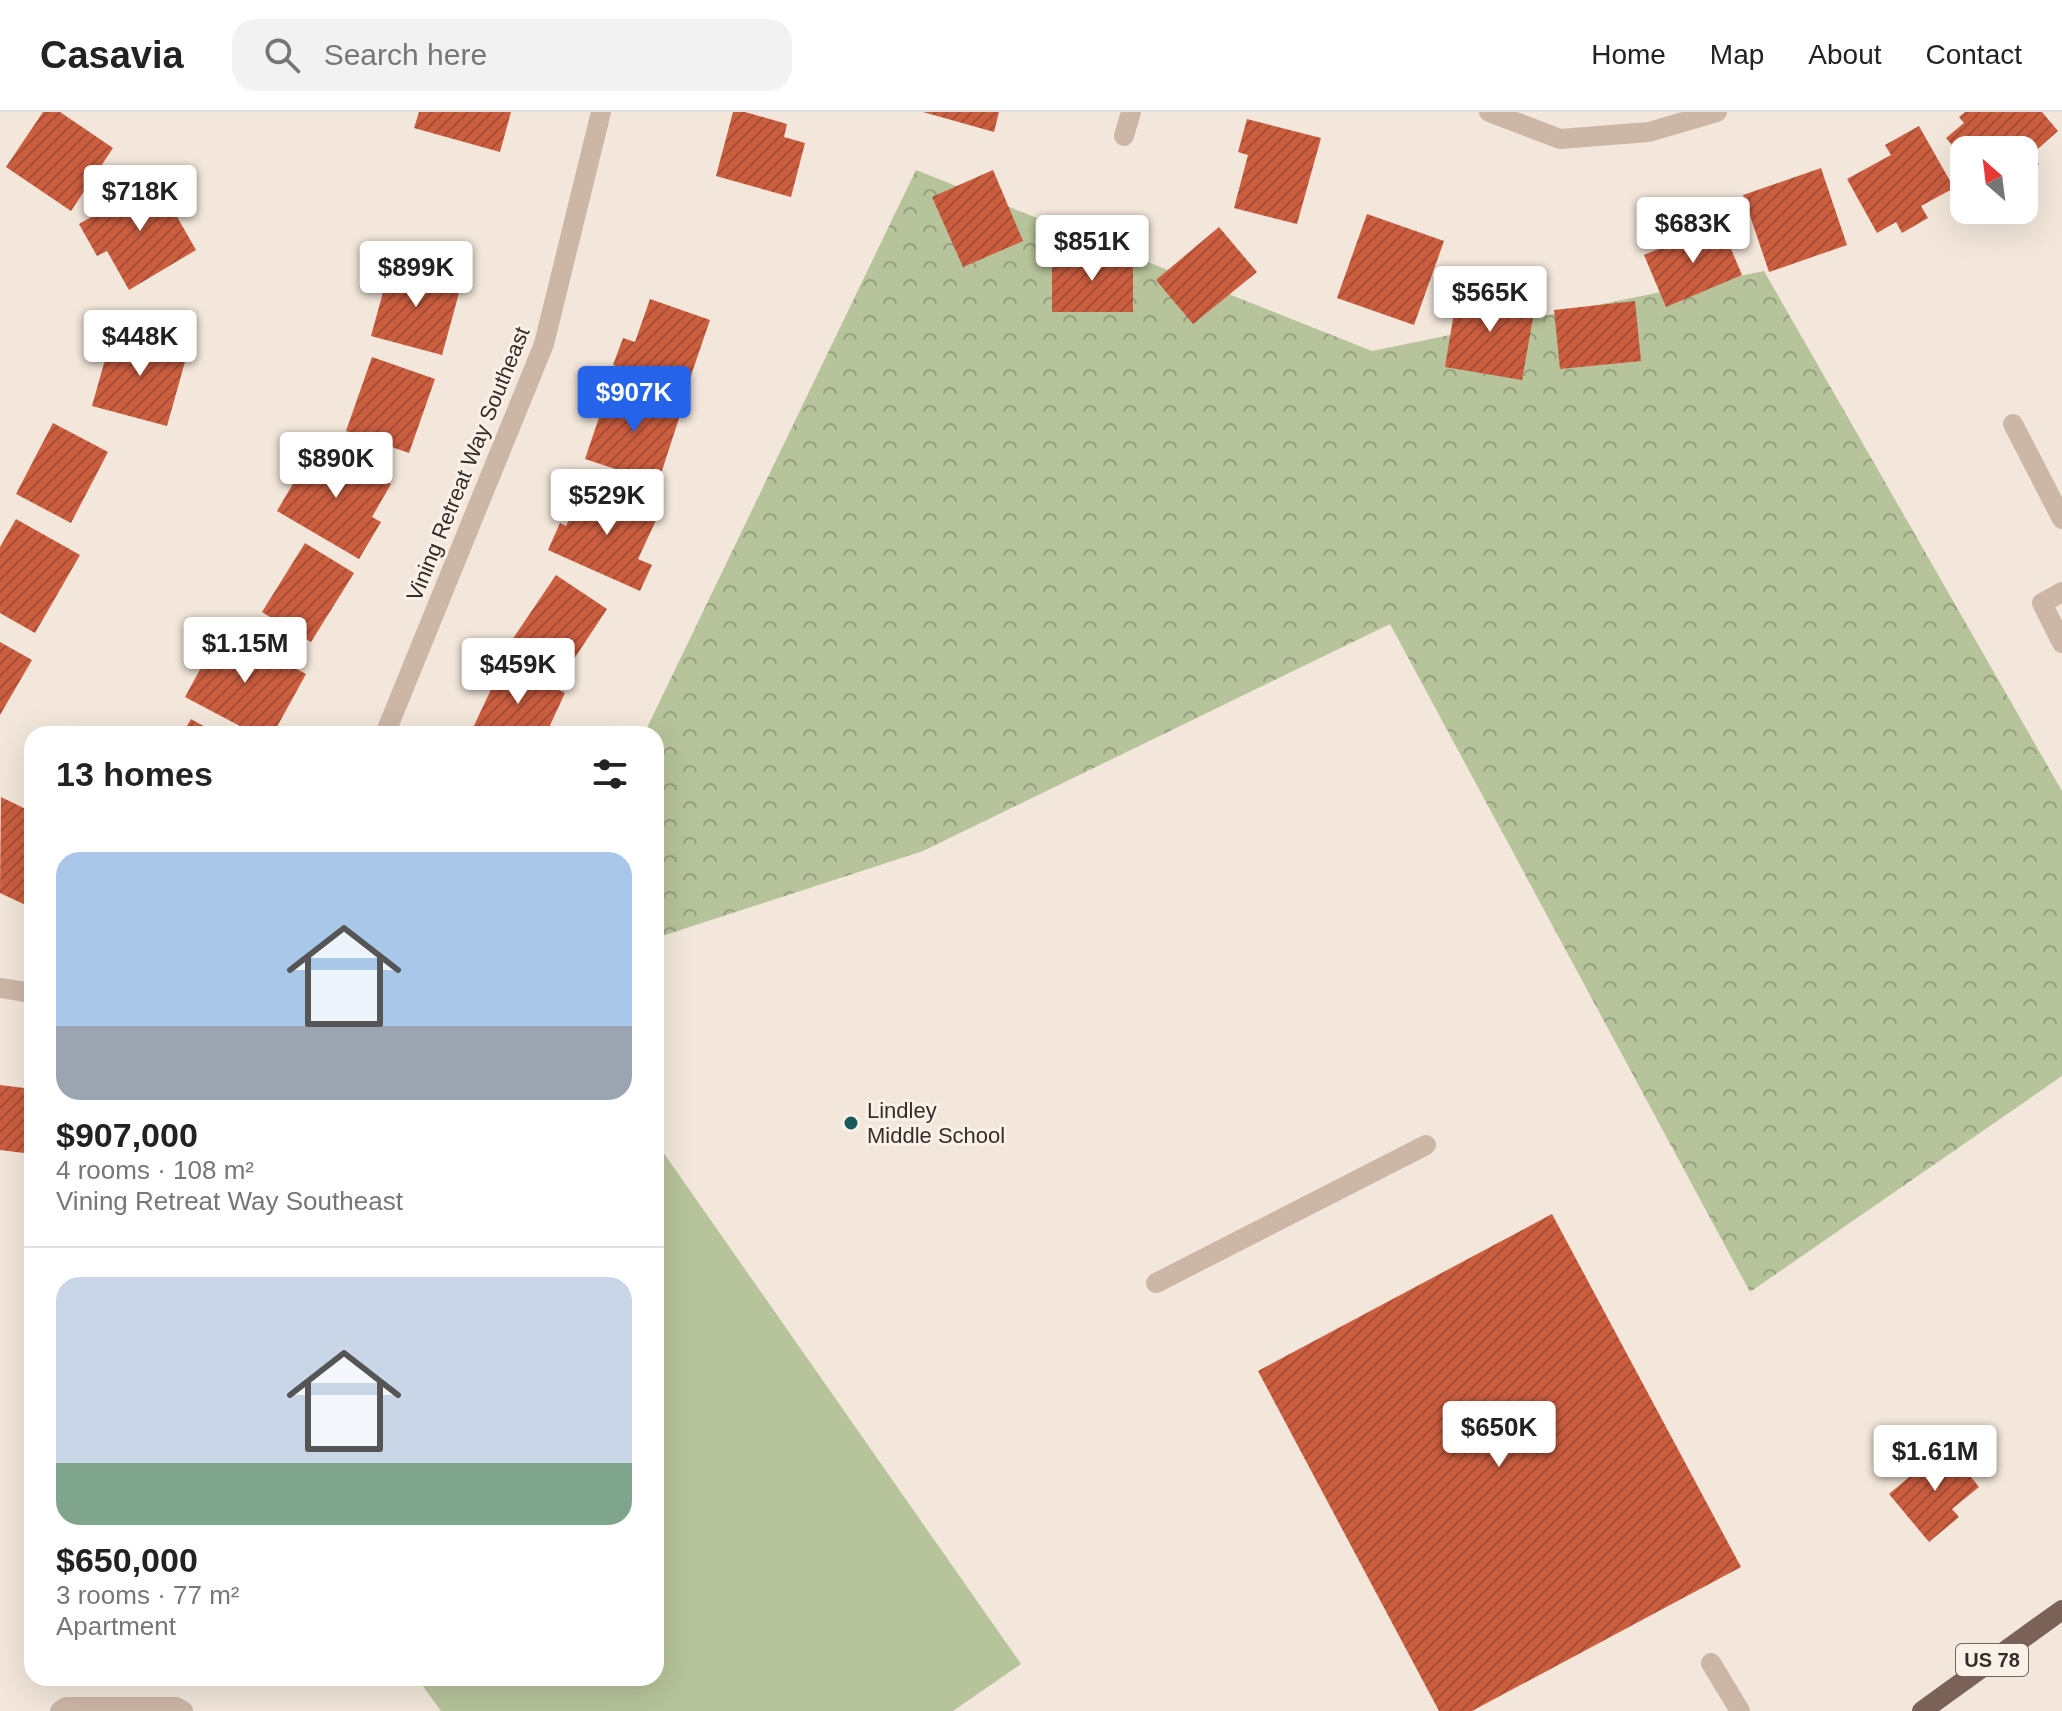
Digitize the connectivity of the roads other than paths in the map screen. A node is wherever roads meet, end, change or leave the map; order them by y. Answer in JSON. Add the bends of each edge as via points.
{"nodes":[{"id":1,"x":601,"y":112,"type":"edge"},
{"id":2,"x":1131,"y":112,"type":"edge"},
{"id":3,"x":1489,"y":112,"type":"edge"},
{"id":4,"x":1717,"y":112,"type":"edge"},
{"id":5,"x":1124,"y":136,"type":"dead end"},
{"id":6,"x":2013,"y":424,"type":"dead end"},
{"id":7,"x":2062,"y":519,"type":"edge"},
{"id":8,"x":2062,"y":592,"type":"edge"},
{"id":9,"x":2062,"y":643,"type":"edge"},
{"id":10,"x":388,"y":726,"type":"edge"},
{"id":11,"x":0,"y":988,"type":"edge"},
{"id":12,"x":24,"y":992,"type":"edge"},
{"id":13,"x":1426,"y":1145,"type":"dead end"},
{"id":14,"x":1156,"y":1283,"type":"dead end"},
{"id":15,"x":2062,"y":1610,"type":"edge"},
{"id":16,"x":1711,"y":1663,"type":"dead end"},
{"id":17,"x":60,"y":1711,"type":"edge"},
{"id":18,"x":183,"y":1711,"type":"edge"},
{"id":19,"x":1740,"y":1711,"type":"edge"},
{"id":20,"x":1922,"y":1711,"type":"edge"}],
"edges":[{"from":1,"to":10,"type":"street","name":"Vining Retreat Way Southeast","via":[[544,344]]},
{"from":2,"to":5,"type":"street"},
{"from":3,"to":4,"type":"street","via":[[1560,139],[1649,132]]},
{"from":6,"to":7,"type":"street"},
{"from":8,"to":9,"type":"street","via":[[2042,603]]},
{"from":11,"to":12,"type":"street"},
{"from":13,"to":14,"type":"street"},
{"from":15,"to":20,"type":"main road","number":"US 78"},
{"from":16,"to":19,"type":"street"},
{"from":17,"to":18,"type":"street"}]}
